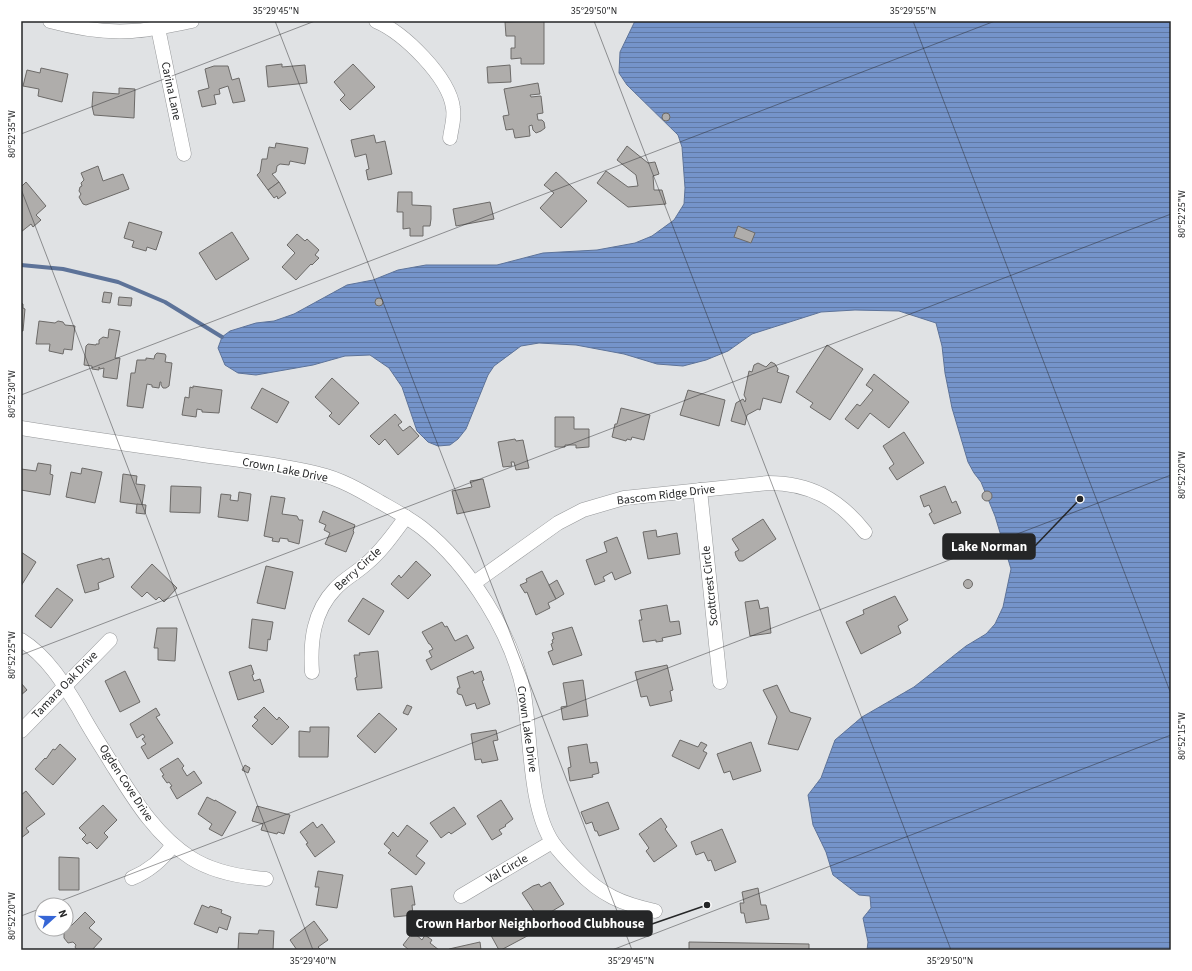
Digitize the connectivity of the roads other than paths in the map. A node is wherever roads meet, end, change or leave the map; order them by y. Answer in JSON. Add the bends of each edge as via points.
{"nodes":[{"id":1,"x":50,"y":21,"type":"edge"},
{"id":2,"x":192,"y":21,"type":"edge"},
{"id":3,"x":384,"y":23,"type":"edge"},
{"id":4,"x":158,"y":28,"type":"junction"},
{"id":5,"x":450,"y":138,"type":"dead end"},
{"id":6,"x":184,"y":154,"type":"dead end"},
{"id":7,"x":21,"y":428,"type":"edge"},
{"id":8,"x":700,"y":490,"type":"junction"},
{"id":9,"x":406,"y":517,"type":"junction"},
{"id":10,"x":865,"y":532,"type":"dead end"},
{"id":11,"x":474,"y":583,"type":"junction"},
{"id":12,"x":21,"y":640,"type":"edge"},
{"id":13,"x":110,"y":640,"type":"dead end"},
{"id":14,"x":312,"y":672,"type":"dead end"},
{"id":15,"x":720,"y":682,"type":"dead end"},
{"id":16,"x":65,"y":686,"type":"junction"},
{"id":17,"x":21,"y":731,"type":"edge"},
{"id":18,"x":552,"y":842,"type":"junction"},
{"id":19,"x":173,"y":845,"type":"junction"},
{"id":20,"x":132,"y":878,"type":"dead end"},
{"id":21,"x":266,"y":879,"type":"dead end"},
{"id":22,"x":461,"y":896,"type":"dead end"},
{"id":23,"x":655,"y":911,"type":"dead end"}],
"edges":[{"from":1,"to":4,"type":"street","via":[[104,31]]},
{"from":2,"to":4,"type":"street"},
{"from":3,"to":5,"type":"street","via":[[417,50],[447,90],[454,109]]},
{"from":4,"to":6,"type":"street","name":"Carina Lane"},
{"from":7,"to":9,"type":"street","name":"Crown Lake Drive","via":[[320,474],[356,488]]},
{"from":8,"to":10,"type":"street","name":"Bascom Ridge Drive","via":[[768,483],[784,483],[812,490],[829,497],[844,508]]},
{"from":8,"to":11,"type":"street","name":"Bascom Ridge Drive","via":[[624,498],[583,510],[558,523]]},
{"from":8,"to":15,"type":"street","name":"Scottcrest Circle"},
{"from":9,"to":11,"type":"street","name":"Crown Lake Drive","via":[[439,543]]},
{"from":9,"to":14,"type":"street","name":"Berry Circle","via":[[380,550],[334,589],[324,602],[312,636]]},
{"from":11,"to":18,"type":"street","name":"Crown Lake Drive","via":[[499,625],[524,693],[538,801]]},
{"from":12,"to":16,"type":"street","name":"Ogden Cove Drive","via":[[50,666]]},
{"from":13,"to":16,"type":"street","name":"Tamara Oak Drive"},
{"from":16,"to":17,"type":"street","name":"Tamara Oak Drive"},
{"from":16,"to":19,"type":"street","name":"Ogden Cove Drive","via":[[150,822]]},
{"from":18,"to":22,"type":"street","name":"Val Circle"},
{"from":18,"to":23,"type":"street","name":"Crown Lake Drive","via":[[590,884],[635,907]]},
{"from":19,"to":20,"type":"street","via":[[154,866]]},
{"from":19,"to":21,"type":"street","name":"Ogden Cove Drive","via":[[192,859],[214,868],[245,878]]}]}
